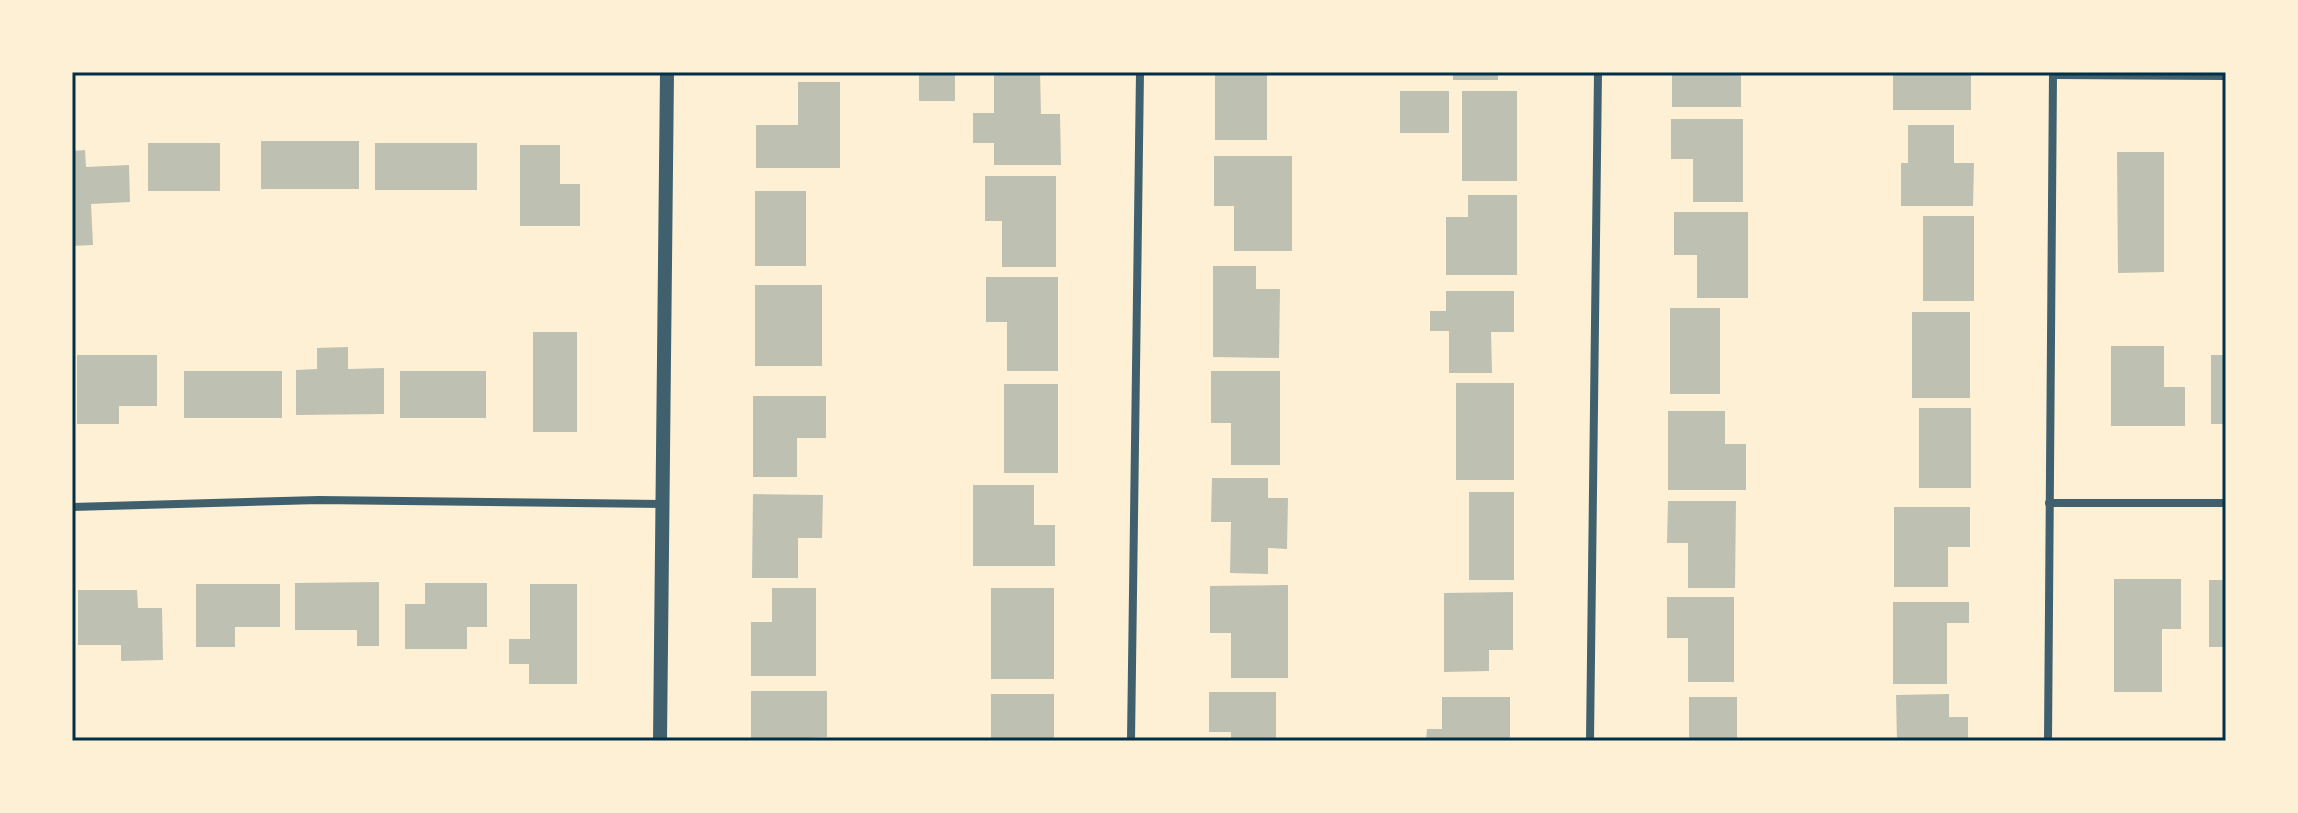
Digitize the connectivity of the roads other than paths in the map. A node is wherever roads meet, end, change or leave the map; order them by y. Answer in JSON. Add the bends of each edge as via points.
{"nodes":[{"id":1,"x":667,"y":72,"type":"edge"},
{"id":2,"x":1140,"y":72,"type":"edge"},
{"id":3,"x":1598,"y":72,"type":"edge"},
{"id":4,"x":2053,"y":74,"type":"edge"},
{"id":5,"x":2226,"y":76,"type":"edge"},
{"id":6,"x":2049,"y":503,"type":"junction"},
{"id":7,"x":2226,"y":503,"type":"edge"},
{"id":8,"x":663,"y":504,"type":"junction"},
{"id":9,"x":72,"y":507,"type":"edge"},
{"id":10,"x":660,"y":741,"type":"edge"},
{"id":11,"x":1131,"y":741,"type":"edge"},
{"id":12,"x":1590,"y":741,"type":"edge"},
{"id":13,"x":2048,"y":741,"type":"edge"}],
"edges":[{"from":1,"to":8,"type":"street"},
{"from":2,"to":11,"type":"street"},
{"from":3,"to":12,"type":"street"},
{"from":4,"to":5,"type":"street"},
{"from":4,"to":6,"type":"street"},
{"from":6,"to":7,"type":"street"},
{"from":6,"to":13,"type":"street"},
{"from":8,"to":9,"type":"street","via":[[319,500]]},
{"from":8,"to":10,"type":"street"}]}
